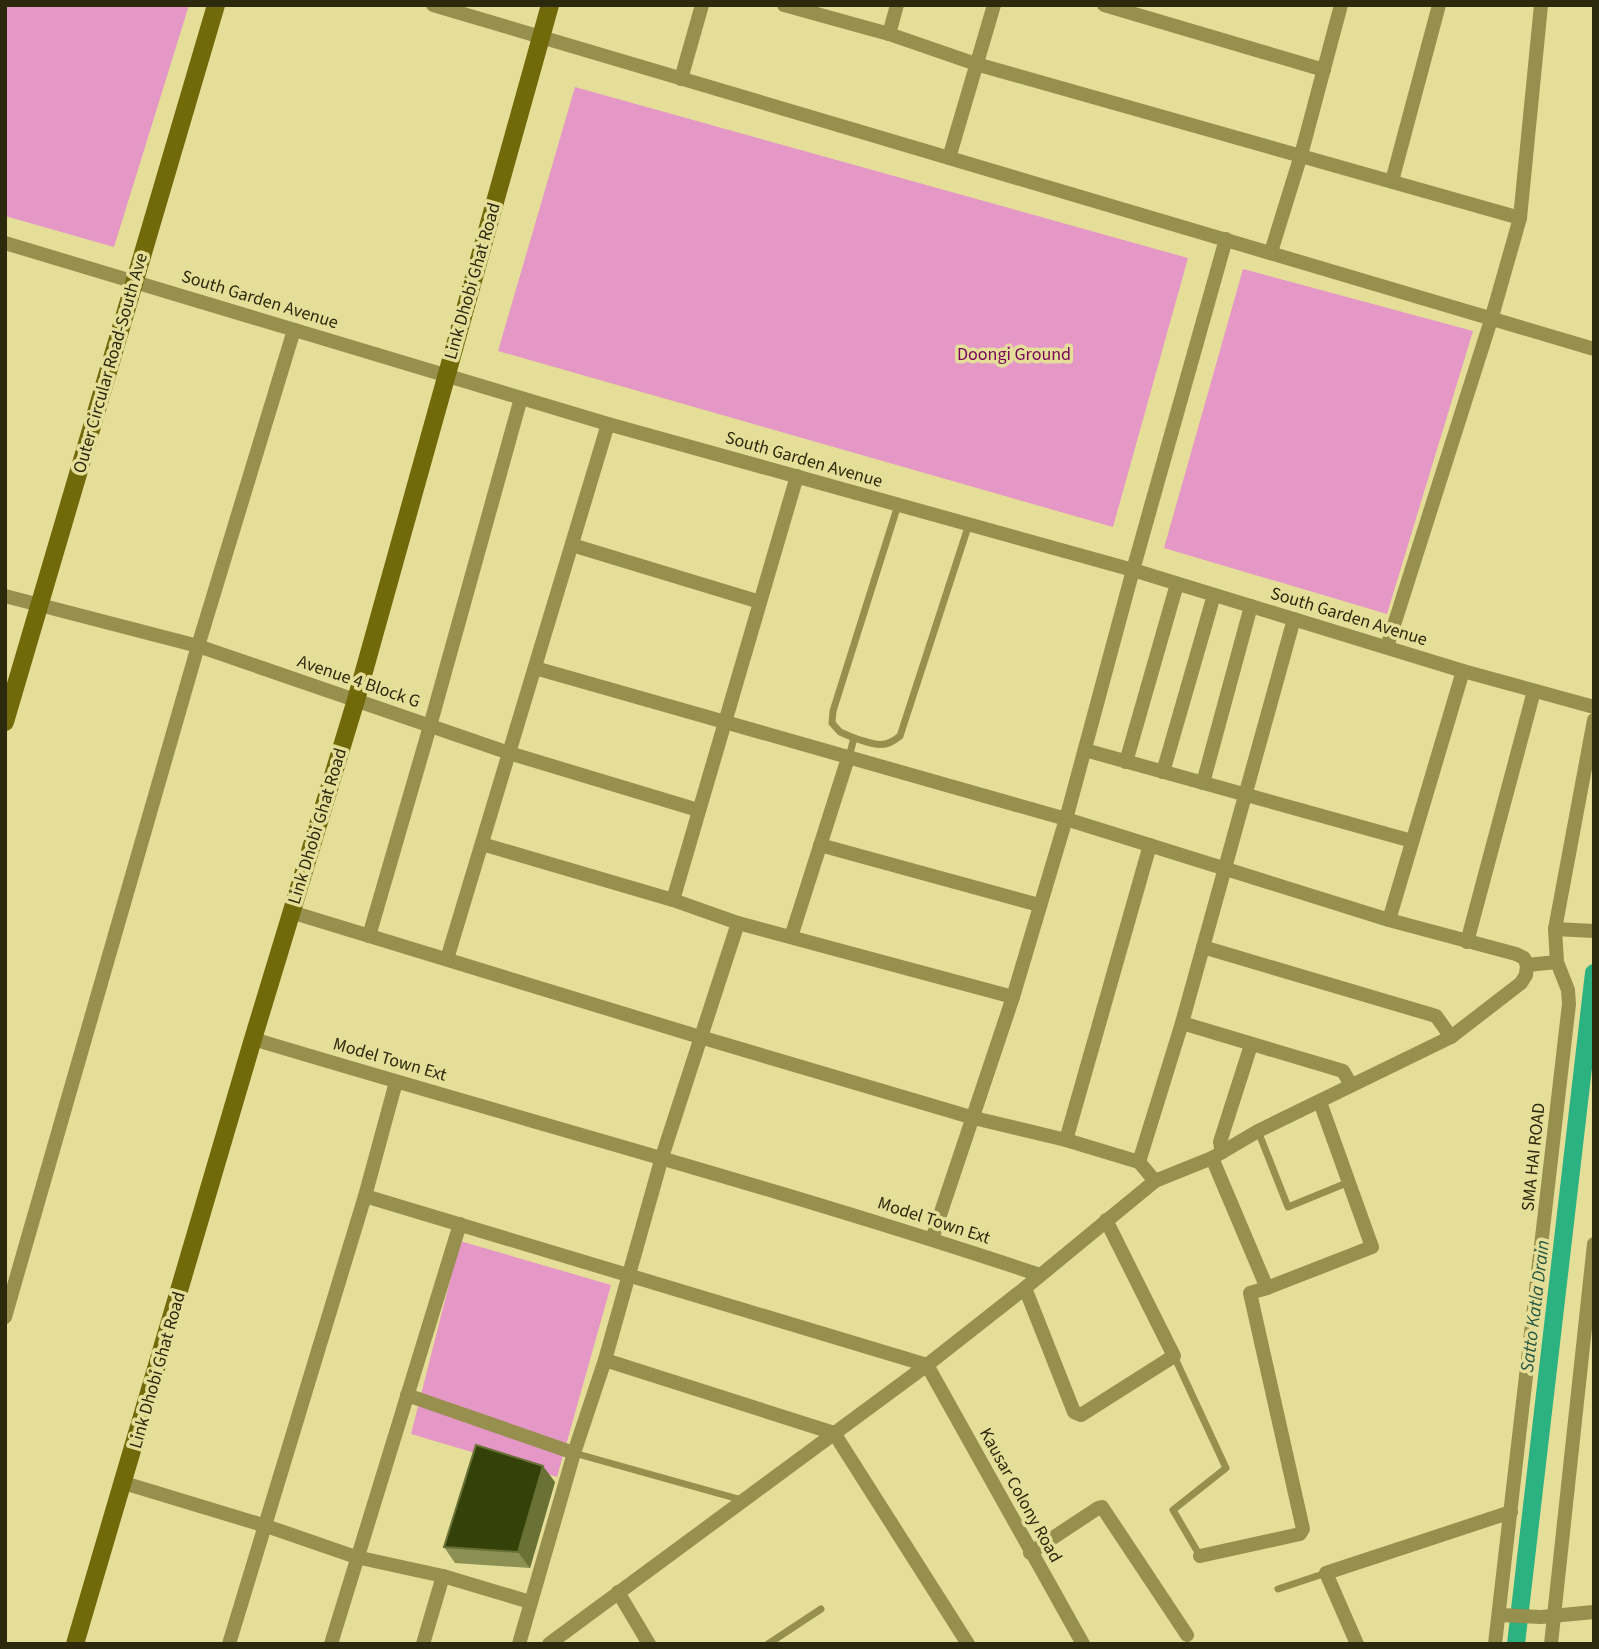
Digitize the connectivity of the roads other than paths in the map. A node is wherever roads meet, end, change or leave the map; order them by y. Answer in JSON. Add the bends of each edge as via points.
{"nodes":[{"id":1,"x":216,"y":5,"type":"edge"},
{"id":2,"x":433,"y":5,"type":"edge"},
{"id":3,"x":550,"y":5,"type":"edge"},
{"id":4,"x":702,"y":5,"type":"edge"},
{"id":5,"x":785,"y":5,"type":"edge"},
{"id":6,"x":897,"y":5,"type":"edge"},
{"id":7,"x":994,"y":5,"type":"edge"},
{"id":8,"x":1104,"y":5,"type":"edge"},
{"id":9,"x":1341,"y":5,"type":"edge"},
{"id":10,"x":1438,"y":5,"type":"edge"},
{"id":11,"x":1541,"y":5,"type":"edge"},
{"id":12,"x":804,"y":8,"type":"edge"},
{"id":13,"x":889,"y":34,"type":"junction"},
{"id":14,"x":541,"y":37,"type":"junction"},
{"id":15,"x":976,"y":64,"type":"junction"},
{"id":16,"x":1324,"y":69,"type":"junction"},
{"id":17,"x":681,"y":79,"type":"junction"},
{"id":18,"x":1301,"y":155,"type":"junction"},
{"id":19,"x":949,"y":158,"type":"junction"},
{"id":20,"x":1392,"y":181,"type":"junction"},
{"id":21,"x":1520,"y":218,"type":"junction"},
{"id":22,"x":1226,"y":239,"type":"junction"},
{"id":23,"x":5,"y":243,"type":"edge"},
{"id":24,"x":1271,"y":252,"type":"junction"},
{"id":25,"x":133,"y":282,"type":"junction"},
{"id":26,"x":1491,"y":320,"type":"junction"},
{"id":27,"x":294,"y":330,"type":"junction"},
{"id":28,"x":1594,"y":349,"type":"edge"},
{"id":29,"x":446,"y":374,"type":"junction"},
{"id":30,"x":521,"y":398,"type":"junction"},
{"id":31,"x":608,"y":424,"type":"junction"},
{"id":32,"x":797,"y":476,"type":"junction"},
{"id":33,"x":898,"y":505,"type":"junction"},
{"id":34,"x":969,"y":524,"type":"junction"},
{"id":35,"x":572,"y":545,"type":"junction"},
{"id":36,"x":1133,"y":570,"type":"junction"},
{"id":37,"x":1177,"y":584,"type":"junction"},
{"id":38,"x":1214,"y":595,"type":"junction"},
{"id":39,"x":6,"y":600,"type":"edge"},
{"id":40,"x":760,"y":602,"type":"junction"},
{"id":41,"x":40,"y":604,"type":"junction"},
{"id":42,"x":1251,"y":606,"type":"junction"},
{"id":43,"x":1294,"y":619,"type":"junction"},
{"id":44,"x":198,"y":646,"type":"junction"},
{"id":45,"x":1387,"y":647,"type":"junction"},
{"id":46,"x":535,"y":668,"type":"junction"},
{"id":47,"x":1463,"y":671,"type":"junction"},
{"id":48,"x":1534,"y":691,"type":"junction"},
{"id":49,"x":356,"y":700,"type":"junction"},
{"id":50,"x":1594,"y":707,"type":"edge"},
{"id":51,"x":1594,"y":720,"type":"edge"},
{"id":52,"x":5,"y":722,"type":"edge"},
{"id":53,"x":725,"y":724,"type":"junction"},
{"id":54,"x":430,"y":726,"type":"junction"},
{"id":55,"x":854,"y":738,"type":"junction"},
{"id":56,"x":1085,"y":750,"type":"junction"},
{"id":57,"x":509,"y":754,"type":"junction"},
{"id":58,"x":848,"y":758,"type":"junction"},
{"id":59,"x":1126,"y":762,"type":"junction"},
{"id":60,"x":1163,"y":772,"type":"junction"},
{"id":61,"x":1203,"y":783,"type":"junction"},
{"id":62,"x":1244,"y":796,"type":"junction"},
{"id":63,"x":698,"y":810,"type":"junction"},
{"id":64,"x":1066,"y":819,"type":"junction"},
{"id":65,"x":1412,"y":841,"type":"junction"},
{"id":66,"x":482,"y":844,"type":"junction"},
{"id":67,"x":820,"y":845,"type":"junction"},
{"id":68,"x":1150,"y":845,"type":"junction"},
{"id":69,"x":1223,"y":869,"type":"junction"},
{"id":70,"x":673,"y":900,"type":"junction"},
{"id":71,"x":1039,"y":905,"type":"junction"},
{"id":72,"x":291,"y":912,"type":"junction"},
{"id":73,"x":1389,"y":920,"type":"junction"},
{"id":74,"x":738,"y":923,"type":"junction"},
{"id":75,"x":1555,"y":929,"type":"junction"},
{"id":76,"x":1587,"y":931,"type":"edge"},
{"id":77,"x":369,"y":936,"type":"junction"},
{"id":78,"x":791,"y":937,"type":"junction"},
{"id":79,"x":1467,"y":942,"type":"junction"},
{"id":80,"x":1203,"y":947,"type":"junction"},
{"id":81,"x":447,"y":958,"type":"junction"},
{"id":82,"x":1557,"y":962,"type":"junction"},
{"id":83,"x":1527,"y":965,"type":"junction"},
{"id":84,"x":1013,"y":997,"type":"junction"},
{"id":85,"x":1182,"y":1023,"type":"junction"},
{"id":86,"x":700,"y":1037,"type":"junction"},
{"id":87,"x":1451,"y":1037,"type":"junction"},
{"id":88,"x":253,"y":1039,"type":"junction"},
{"id":89,"x":1251,"y":1045,"type":"junction"},
{"id":90,"x":396,"y":1082,"type":"junction"},
{"id":91,"x":1351,"y":1085,"type":"junction"},
{"id":92,"x":1320,"y":1102,"type":"junction"},
{"id":93,"x":974,"y":1118,"type":"junction"},
{"id":94,"x":1258,"y":1131,"type":"junction"},
{"id":95,"x":1066,"y":1140,"type":"junction"},
{"id":96,"x":1217,"y":1155,"type":"junction"},
{"id":97,"x":662,"y":1157,"type":"junction"},
{"id":98,"x":1139,"y":1162,"type":"junction"},
{"id":99,"x":1155,"y":1181,"type":"junction"},
{"id":100,"x":1350,"y":1182,"type":"junction"},
{"id":101,"x":365,"y":1196,"type":"junction"},
{"id":102,"x":1106,"y":1220,"type":"junction"},
{"id":103,"x":460,"y":1224,"type":"junction"},
{"id":104,"x":932,"y":1239,"type":"junction"},
{"id":105,"x":1594,"y":1244,"type":"edge"},
{"id":106,"x":628,"y":1273,"type":"junction"},
{"id":107,"x":1040,"y":1275,"type":"junction"},
{"id":108,"x":1025,"y":1288,"type":"junction"},
{"id":109,"x":1267,"y":1288,"type":"junction"},
{"id":110,"x":5,"y":1317,"type":"edge"},
{"id":111,"x":1174,"y":1356,"type":"junction"},
{"id":112,"x":1588,"y":1358,"type":"edge"},
{"id":113,"x":604,"y":1360,"type":"junction"},
{"id":114,"x":927,"y":1365,"type":"junction"},
{"id":115,"x":407,"y":1395,"type":"junction"},
{"id":116,"x":834,"y":1433,"type":"junction"},
{"id":117,"x":574,"y":1454,"type":"junction"},
{"id":118,"x":124,"y":1483,"type":"junction"},
{"id":119,"x":743,"y":1500,"type":"junction"},
{"id":120,"x":1511,"y":1512,"type":"junction"},
{"id":121,"x":265,"y":1525,"type":"junction"},
{"id":122,"x":1030,"y":1553,"type":"junction"},
{"id":123,"x":1200,"y":1556,"type":"joint"},
{"id":124,"x":356,"y":1557,"type":"junction"},
{"id":125,"x":1326,"y":1573,"type":"junction"},
{"id":126,"x":443,"y":1576,"type":"junction"},
{"id":127,"x":1278,"y":1589,"type":"dead end"},
{"id":128,"x":618,"y":1592,"type":"junction"},
{"id":129,"x":530,"y":1602,"type":"junction"},
{"id":130,"x":821,"y":1609,"type":"dead end"},
{"id":131,"x":1594,"y":1612,"type":"edge"},
{"id":132,"x":1499,"y":1615,"type":"junction"},
{"id":133,"x":1548,"y":1616,"type":"junction"},
{"id":134,"x":1187,"y":1635,"type":"dead end"},
{"id":135,"x":75,"y":1644,"type":"edge"},
{"id":136,"x":229,"y":1644,"type":"edge"},
{"id":137,"x":331,"y":1644,"type":"edge"},
{"id":138,"x":423,"y":1644,"type":"edge"},
{"id":139,"x":519,"y":1644,"type":"edge"},
{"id":140,"x":549,"y":1644,"type":"edge"},
{"id":141,"x":649,"y":1644,"type":"edge"},
{"id":142,"x":768,"y":1644,"type":"edge"},
{"id":143,"x":968,"y":1644,"type":"edge"},
{"id":144,"x":1083,"y":1644,"type":"edge"},
{"id":145,"x":1356,"y":1644,"type":"edge"},
{"id":146,"x":1495,"y":1644,"type":"edge"},
{"id":147,"x":1550,"y":1644,"type":"edge"}],
"edges":[{"from":1,"to":25,"type":"street","name":"Outer Circular Road-South Ave"},
{"from":2,"to":14,"type":"street"},
{"from":3,"to":14,"type":"street","name":"Link Dhobi Ghat Road"},
{"from":4,"to":17,"type":"street"},
{"from":5,"to":12,"type":"street"},
{"from":6,"to":13,"type":"street"},
{"from":7,"to":15,"type":"street"},
{"from":8,"to":16,"type":"street"},
{"from":9,"to":16,"type":"street"},
{"from":10,"to":20,"type":"street"},
{"from":11,"to":21,"type":"street"},
{"from":12,"to":13,"type":"street"},
{"from":13,"to":15,"type":"street"},
{"from":14,"to":17,"type":"street"},
{"from":14,"to":29,"type":"street","name":"Link Dhobi Ghat Road"},
{"from":15,"to":18,"type":"street"},
{"from":15,"to":19,"type":"street"},
{"from":16,"to":18,"type":"street"},
{"from":17,"to":19,"type":"street"},
{"from":18,"to":20,"type":"street"},
{"from":18,"to":24,"type":"street"},
{"from":19,"to":22,"type":"street"},
{"from":20,"to":21,"type":"street"},
{"from":21,"to":26,"type":"street"},
{"from":22,"to":24,"type":"street"},
{"from":22,"to":36,"type":"street"},
{"from":23,"to":25,"type":"street","name":"South Garden Avenue"},
{"from":24,"to":26,"type":"street"},
{"from":25,"to":27,"type":"street","name":"South Garden Avenue"},
{"from":25,"to":41,"type":"street","name":"Outer Circular Road-South Ave"},
{"from":26,"to":28,"type":"street"},
{"from":26,"to":45,"type":"street"},
{"from":27,"to":29,"type":"street","name":"South Garden Avenue"},
{"from":27,"to":44,"type":"street"},
{"from":29,"to":30,"type":"street","name":"South Garden Avenue"},
{"from":29,"to":49,"type":"street","name":"Link Dhobi Ghat Road"},
{"from":30,"to":31,"type":"street","name":"South Garden Avenue"},
{"from":30,"to":54,"type":"street"},
{"from":31,"to":32,"type":"street","name":"South Garden Avenue"},
{"from":31,"to":35,"type":"street"},
{"from":32,"to":33,"type":"street","name":"South Garden Avenue"},
{"from":32,"to":40,"type":"street"},
{"from":33,"to":34,"type":"street","name":"South Garden Avenue"},
{"from":33,"to":55,"type":"lane","via":[[833,711],[832,723]]},
{"from":34,"to":36,"type":"street","name":"South Garden Avenue"},
{"from":34,"to":55,"type":"lane","via":[[900,736],[880,746]]},
{"from":35,"to":40,"type":"street"},
{"from":35,"to":46,"type":"street"},
{"from":36,"to":37,"type":"street","name":"South Garden Avenue"},
{"from":36,"to":56,"type":"street"},
{"from":37,"to":38,"type":"street","name":"South Garden Avenue"},
{"from":37,"to":59,"type":"street"},
{"from":38,"to":42,"type":"street","name":"South Garden Avenue"},
{"from":38,"to":60,"type":"street"},
{"from":39,"to":41,"type":"street","name":"Avenue 4 Block G"},
{"from":40,"to":53,"type":"street"},
{"from":41,"to":44,"type":"street","name":"Avenue 4 Block G"},
{"from":41,"to":52,"type":"street","name":"Outer Circular Road-South Ave"},
{"from":42,"to":43,"type":"street","name":"South Garden Avenue"},
{"from":42,"to":61,"type":"street"},
{"from":43,"to":45,"type":"street","name":"South Garden Avenue"},
{"from":43,"to":62,"type":"street"},
{"from":44,"to":49,"type":"street","name":"Avenue 4 Block G"},
{"from":44,"to":110,"type":"street"},
{"from":45,"to":47,"type":"street","name":"South Garden Avenue"},
{"from":46,"to":53,"type":"street"},
{"from":46,"to":57,"type":"street"},
{"from":47,"to":48,"type":"street","name":"South Garden Avenue"},
{"from":47,"to":65,"type":"street"},
{"from":48,"to":50,"type":"street","name":"South Garden Avenue"},
{"from":48,"to":79,"type":"street"},
{"from":49,"to":54,"type":"street","name":"Avenue 4 Block G"},
{"from":49,"to":72,"type":"street","name":"Link Dhobi Ghat Road"},
{"from":51,"to":75,"type":"street","name":"SMA HAI ROAD"},
{"from":53,"to":58,"type":"street"},
{"from":53,"to":63,"type":"street"},
{"from":54,"to":57,"type":"street","name":"Avenue 4 Block G"},
{"from":54,"to":77,"type":"street"},
{"from":55,"to":58,"type":"lane"},
{"from":56,"to":59,"type":"street"},
{"from":56,"to":64,"type":"street"},
{"from":57,"to":63,"type":"street","name":"Avenue 4 Block G"},
{"from":57,"to":66,"type":"street"},
{"from":58,"to":64,"type":"street"},
{"from":58,"to":67,"type":"street"},
{"from":59,"to":60,"type":"street"},
{"from":60,"to":61,"type":"street"},
{"from":61,"to":62,"type":"street"},
{"from":62,"to":65,"type":"street"},
{"from":62,"to":69,"type":"street"},
{"from":63,"to":70,"type":"street"},
{"from":64,"to":68,"type":"street"},
{"from":64,"to":71,"type":"street"},
{"from":65,"to":73,"type":"street"},
{"from":66,"to":70,"type":"street"},
{"from":66,"to":81,"type":"street"},
{"from":67,"to":71,"type":"street"},
{"from":67,"to":78,"type":"street"},
{"from":68,"to":69,"type":"street"},
{"from":68,"to":95,"type":"street"},
{"from":69,"to":73,"type":"street"},
{"from":69,"to":80,"type":"street"},
{"from":70,"to":74,"type":"street"},
{"from":71,"to":84,"type":"street"},
{"from":72,"to":77,"type":"street"},
{"from":72,"to":88,"type":"street","name":"Link Dhobi Ghat Road"},
{"from":73,"to":79,"type":"street"},
{"from":74,"to":78,"type":"street"},
{"from":74,"to":86,"type":"street"},
{"from":75,"to":76,"type":"street"},
{"from":75,"to":82,"type":"street","name":"SMA HAI ROAD"},
{"from":77,"to":81,"type":"street"},
{"from":78,"to":84,"type":"street"},
{"from":79,"to":83,"type":"street","via":[[1516,954]]},
{"from":80,"to":85,"type":"street"},
{"from":80,"to":87,"type":"street","via":[[1436,1016]]},
{"from":81,"to":86,"type":"street"},
{"from":82,"to":83,"type":"street"},
{"from":82,"to":120,"type":"street","name":"SMA HAI ROAD","via":[[1569,1004]]},
{"from":83,"to":87,"type":"street","via":[[1521,983]]},
{"from":84,"to":93,"type":"street"},
{"from":85,"to":89,"type":"street"},
{"from":85,"to":98,"type":"street"},
{"from":86,"to":93,"type":"street"},
{"from":86,"to":97,"type":"street"},
{"from":87,"to":91,"type":"street"},
{"from":88,"to":90,"type":"street","name":"Model Town Ext"},
{"from":88,"to":118,"type":"street","name":"Link Dhobi Ghat Road"},
{"from":89,"to":91,"type":"street","via":[[1343,1071]]},
{"from":89,"to":96,"type":"street"},
{"from":90,"to":97,"type":"street","name":"Model Town Ext"},
{"from":90,"to":101,"type":"street"},
{"from":91,"to":92,"type":"street"},
{"from":92,"to":94,"type":"street"},
{"from":92,"to":100,"type":"street"},
{"from":93,"to":95,"type":"street"},
{"from":93,"to":104,"type":"street"},
{"from":94,"to":96,"type":"street"},
{"from":94,"to":100,"type":"lane","via":[[1289,1207]]},
{"from":95,"to":98,"type":"street"},
{"from":96,"to":99,"type":"street"},
{"from":96,"to":109,"type":"street"},
{"from":97,"to":104,"type":"street","name":"Model Town Ext"},
{"from":97,"to":106,"type":"street"},
{"from":98,"to":99,"type":"street"},
{"from":99,"to":102,"type":"street"},
{"from":100,"to":109,"type":"street","via":[[1372,1247]]},
{"from":101,"to":103,"type":"street"},
{"from":101,"to":121,"type":"street"},
{"from":102,"to":107,"type":"street"},
{"from":102,"to":111,"type":"street"},
{"from":103,"to":106,"type":"street"},
{"from":103,"to":115,"type":"street"},
{"from":104,"to":107,"type":"street","name":"Model Town Ext"},
{"from":105,"to":112,"type":"street"},
{"from":106,"to":113,"type":"street"},
{"from":106,"to":114,"type":"street"},
{"from":107,"to":108,"type":"street"},
{"from":108,"to":111,"type":"street","via":[[1077,1414]]},
{"from":108,"to":114,"type":"street"},
{"from":109,"to":123,"type":"street","via":[[1250,1293],[1303,1530]]},
{"from":111,"to":123,"type":"lane","via":[[1226,1468],[1172,1510]]},
{"from":112,"to":133,"type":"street"},
{"from":113,"to":116,"type":"street"},
{"from":113,"to":117,"type":"street"},
{"from":114,"to":116,"type":"street"},
{"from":114,"to":122,"type":"street","name":"Kausar Colony Road"},
{"from":115,"to":117,"type":"street"},
{"from":115,"to":124,"type":"street"},
{"from":116,"to":119,"type":"street"},
{"from":116,"to":143,"type":"street"},
{"from":117,"to":119,"type":"lane"},
{"from":117,"to":129,"type":"street"},
{"from":118,"to":121,"type":"street"},
{"from":118,"to":135,"type":"street","name":"Link Dhobi Ghat Road"},
{"from":119,"to":128,"type":"street"},
{"from":120,"to":125,"type":"street"},
{"from":120,"to":132,"type":"street","name":"SMA HAI ROAD"},
{"from":121,"to":124,"type":"street"},
{"from":121,"to":136,"type":"street"},
{"from":122,"to":134,"type":"street","via":[[1102,1507]]},
{"from":122,"to":144,"type":"street","name":"Kausar Colony Road"},
{"from":124,"to":126,"type":"street"},
{"from":124,"to":137,"type":"street"},
{"from":125,"to":127,"type":"lane"},
{"from":125,"to":145,"type":"street"},
{"from":126,"to":129,"type":"street"},
{"from":126,"to":138,"type":"street"},
{"from":128,"to":140,"type":"street"},
{"from":128,"to":141,"type":"street"},
{"from":129,"to":139,"type":"street"},
{"from":130,"to":142,"type":"lane"},
{"from":131,"to":133,"type":"street"},
{"from":132,"to":133,"type":"street"},
{"from":132,"to":146,"type":"street","name":"SMA HAI ROAD"},
{"from":133,"to":147,"type":"street"}]}
